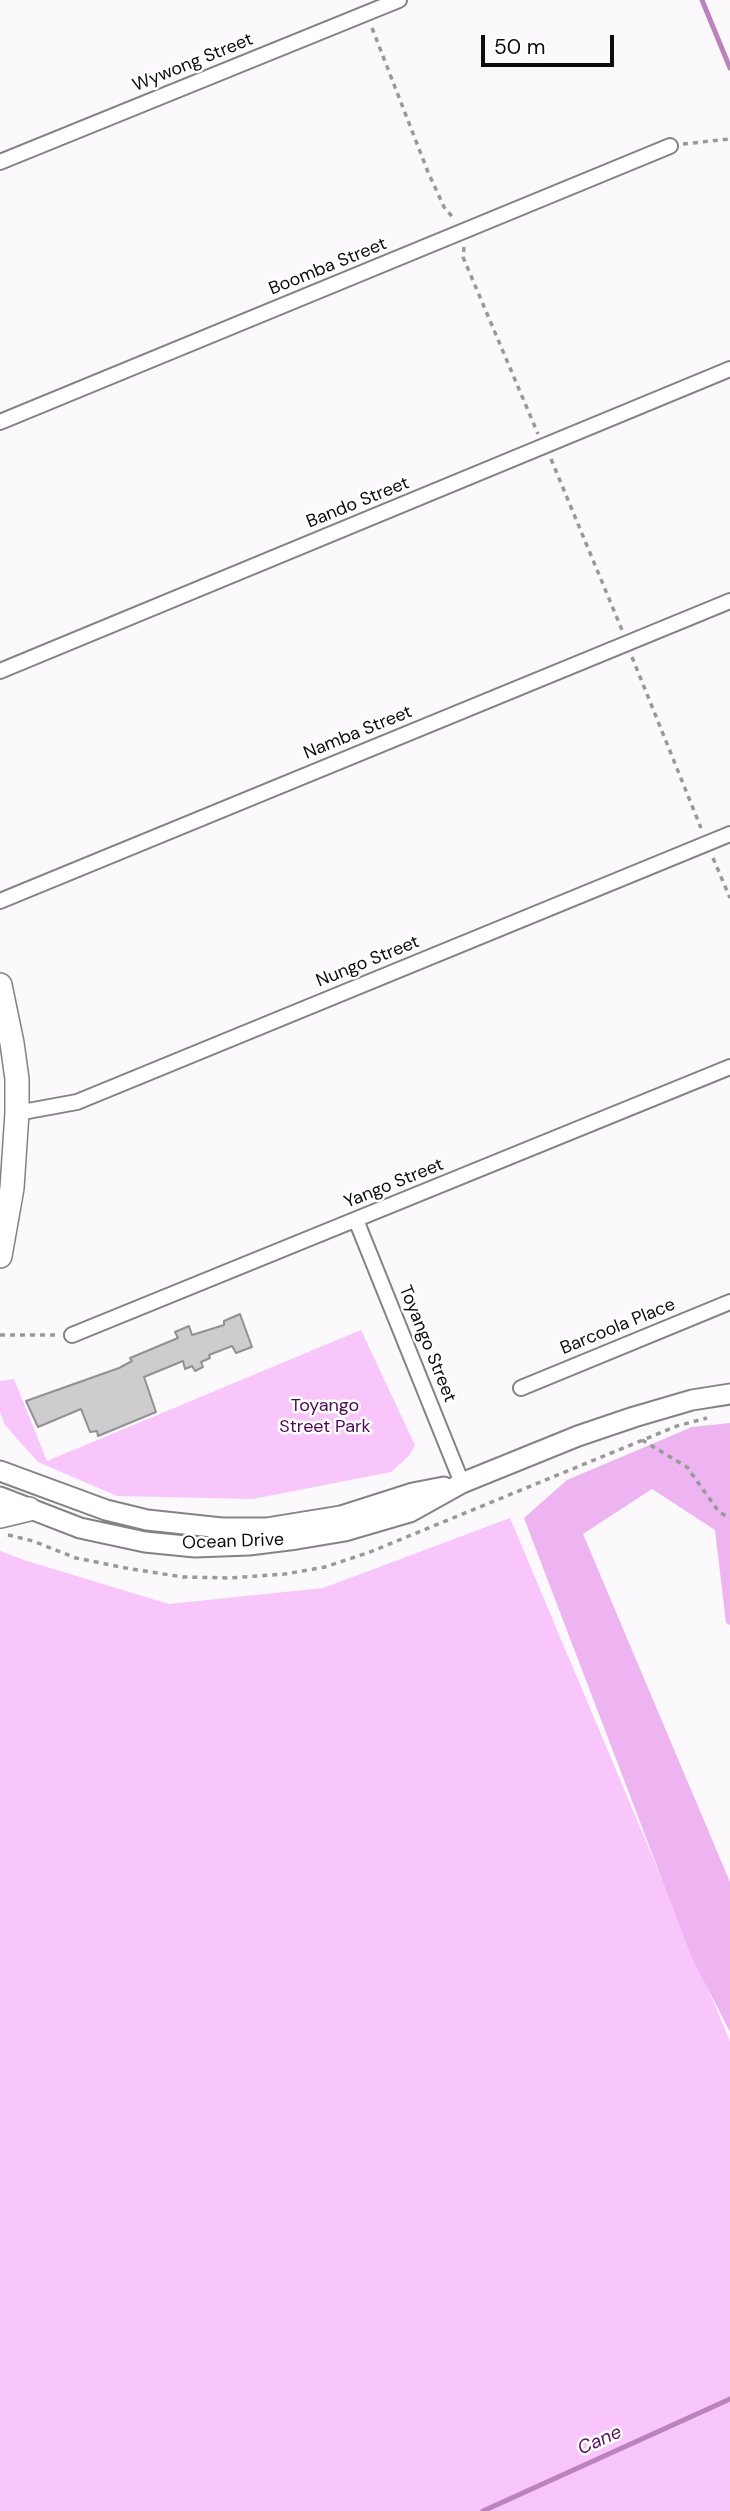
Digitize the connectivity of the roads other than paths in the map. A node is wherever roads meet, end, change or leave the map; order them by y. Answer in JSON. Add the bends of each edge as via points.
{"nodes":[{"id":1,"x":399,"y":0,"type":"edge"},
{"id":2,"x":670,"y":146,"type":"road end"},
{"id":3,"x":0,"y":162,"type":"edge"},
{"id":4,"x":730,"y":369,"type":"edge"},
{"id":5,"x":0,"y":422,"type":"edge"},
{"id":6,"x":730,"y":601,"type":"edge"},
{"id":7,"x":0,"y":671,"type":"edge"},
{"id":8,"x":730,"y":834,"type":"edge"},
{"id":9,"x":0,"y":901,"type":"edge"},
{"id":10,"x":0,"y":985,"type":"edge"},
{"id":11,"x":730,"y":1067,"type":"edge"},
{"id":12,"x":17,"y":1113,"type":"junction"},
{"id":13,"x":356,"y":1220,"type":"junction"},
{"id":14,"x":0,"y":1256,"type":"edge"},
{"id":15,"x":730,"y":1302,"type":"edge"},
{"id":16,"x":72,"y":1335,"type":"road end"},
{"id":17,"x":521,"y":1388,"type":"dead end"},
{"id":18,"x":730,"y":1394,"type":"edge"},
{"id":19,"x":0,"y":1454,"type":"edge"},
{"id":20,"x":9,"y":1475,"type":"edge"},
{"id":21,"x":462,"y":1483,"type":"junction"},
{"id":22,"x":0,"y":1497,"type":"edge"},
{"id":23,"x":29,"y":1509,"type":"junction"},
{"id":24,"x":0,"y":1516,"type":"edge"}],
"edges":[{"from":1,"to":3,"type":"street","name":"Wywong Street"},
{"from":2,"to":5,"type":"street","name":"Boomba Street"},
{"from":4,"to":7,"type":"street","name":"Bando Street"},
{"from":6,"to":9,"type":"street","name":"Namba Street"},
{"from":8,"to":12,"type":"street","name":"Nungo Street","via":[[77,1102]]},
{"from":10,"to":12,"type":"main road","via":[[12,1043]]},
{"from":11,"to":13,"type":"street","name":"Yango Street"},
{"from":12,"to":14,"type":"main road","via":[[12,1188]]},
{"from":13,"to":16,"type":"street","name":"Yango Street"},
{"from":13,"to":21,"type":"street","name":"Toyango Street"},
{"from":15,"to":17,"type":"street","name":"Barcoola Place"},
{"from":18,"to":21,"type":"street","name":"Ocean Drive","via":[[634,1416]]},
{"from":19,"to":20,"type":"street"},
{"from":20,"to":21,"type":"street","name":"Ocean Drive","via":[[106,1510],[160,1522],[222,1528],[267,1528],[341,1516]]},
{"from":21,"to":23,"type":"street","name":"Ocean Drive","via":[[410,1512],[382,1521],[250,1545],[195,1547],[145,1542],[80,1528]]},
{"from":22,"to":23,"type":"street","name":"Ocean Drive"},
{"from":23,"to":24,"type":"main road"}]}
